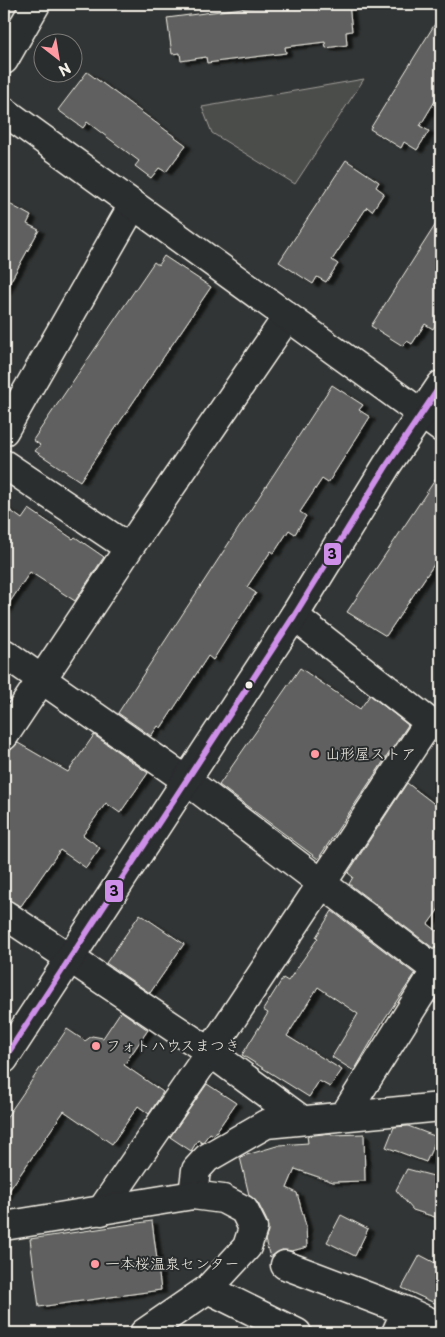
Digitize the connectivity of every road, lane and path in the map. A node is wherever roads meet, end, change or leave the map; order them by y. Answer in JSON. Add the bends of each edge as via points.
{"nodes":[{"id":1,"x":36,"y":4,"type":"edge"},
{"id":2,"x":4,"y":60,"type":"edge"},
{"id":3,"x":4,"y":111,"type":"edge"},
{"id":4,"x":133,"y":205,"type":"junction"},
{"id":5,"x":287,"y":318,"type":"junction"},
{"id":6,"x":441,"y":384,"type":"edge"},
{"id":7,"x":431,"y":421,"type":"edge"},
{"id":8,"x":4,"y":431,"type":"edge"},
{"id":9,"x":4,"y":464,"type":"edge"},
{"id":10,"x":129,"y":548,"type":"junction"},
{"id":11,"x":294,"y":616,"type":"junction"},
{"id":12,"x":4,"y":653,"type":"edge"},
{"id":13,"x":41,"y":680,"type":"junction"},
{"id":14,"x":435,"y":725,"type":"edge"},
{"id":15,"x":4,"y":736,"type":"edge"},
{"id":16,"x":186,"y":780,"type":"junction"},
{"id":17,"x":322,"y":881,"type":"junction"},
{"id":18,"x":4,"y":914,"type":"edge"},
{"id":19,"x":70,"y":957,"type":"junction"},
{"id":20,"x":439,"y":966,"type":"edge"},
{"id":21,"x":210,"y":1052,"type":"junction"},
{"id":22,"x":4,"y":1059,"type":"edge"},
{"id":23,"x":441,"y":1107,"type":"edge"},
{"id":24,"x":344,"y":1116,"type":"junction"},
{"id":25,"x":302,"y":1120,"type":"junction"},
{"id":26,"x":193,"y":1195,"type":"junction"},
{"id":27,"x":101,"y":1210,"type":"junction"},
{"id":28,"x":4,"y":1226,"type":"edge"},
{"id":29,"x":285,"y":1265,"type":"dead end"},
{"id":30,"x":208,"y":1289,"type":"junction"},
{"id":31,"x":401,"y":1322,"type":"edge"},
{"id":32,"x":441,"y":1327,"type":"edge"},
{"id":33,"x":144,"y":1333,"type":"edge"},
{"id":34,"x":297,"y":1333,"type":"edge"}],
"edges":[{"from":1,"to":2,"type":"street"},
{"from":3,"to":4,"type":"street"},
{"from":4,"to":5,"type":"street"},
{"from":4,"to":8,"type":"street"},
{"from":5,"to":7,"type":"street"},
{"from":5,"to":10,"type":"street"},
{"from":6,"to":7,"type":"street"},
{"from":7,"to":11,"type":"street"},
{"from":9,"to":10,"type":"street"},
{"from":10,"to":13,"type":"street"},
{"from":11,"to":14,"type":"street"},
{"from":11,"to":16,"type":"street"},
{"from":12,"to":13,"type":"street"},
{"from":13,"to":15,"type":"street"},
{"from":13,"to":16,"type":"street"},
{"from":14,"to":17,"type":"street"},
{"from":16,"to":17,"type":"street"},
{"from":16,"to":19,"type":"street"},
{"from":17,"to":20,"type":"street"},
{"from":17,"to":21,"type":"street"},
{"from":18,"to":19,"type":"street"},
{"from":19,"to":21,"type":"street"},
{"from":19,"to":22,"type":"street"},
{"from":20,"to":24,"type":"street"},
{"from":21,"to":25,"type":"street"},
{"from":21,"to":27,"type":"street"},
{"from":23,"to":24,"type":"street"},
{"from":24,"to":25,"type":"street"},
{"from":25,"to":26,"type":"street","via":[[266,1124],[207,1158],[196,1170]]},
{"from":26,"to":27,"type":"street"},
{"from":26,"to":30,"type":"street","via":[[223,1199],[244,1210],[253,1228],[247,1247]]},
{"from":27,"to":28,"type":"street"},
{"from":29,"to":31,"type":"street"},
{"from":30,"to":33,"type":"street"},
{"from":30,"to":34,"type":"street"},
{"from":31,"to":32,"type":"street"}]}
